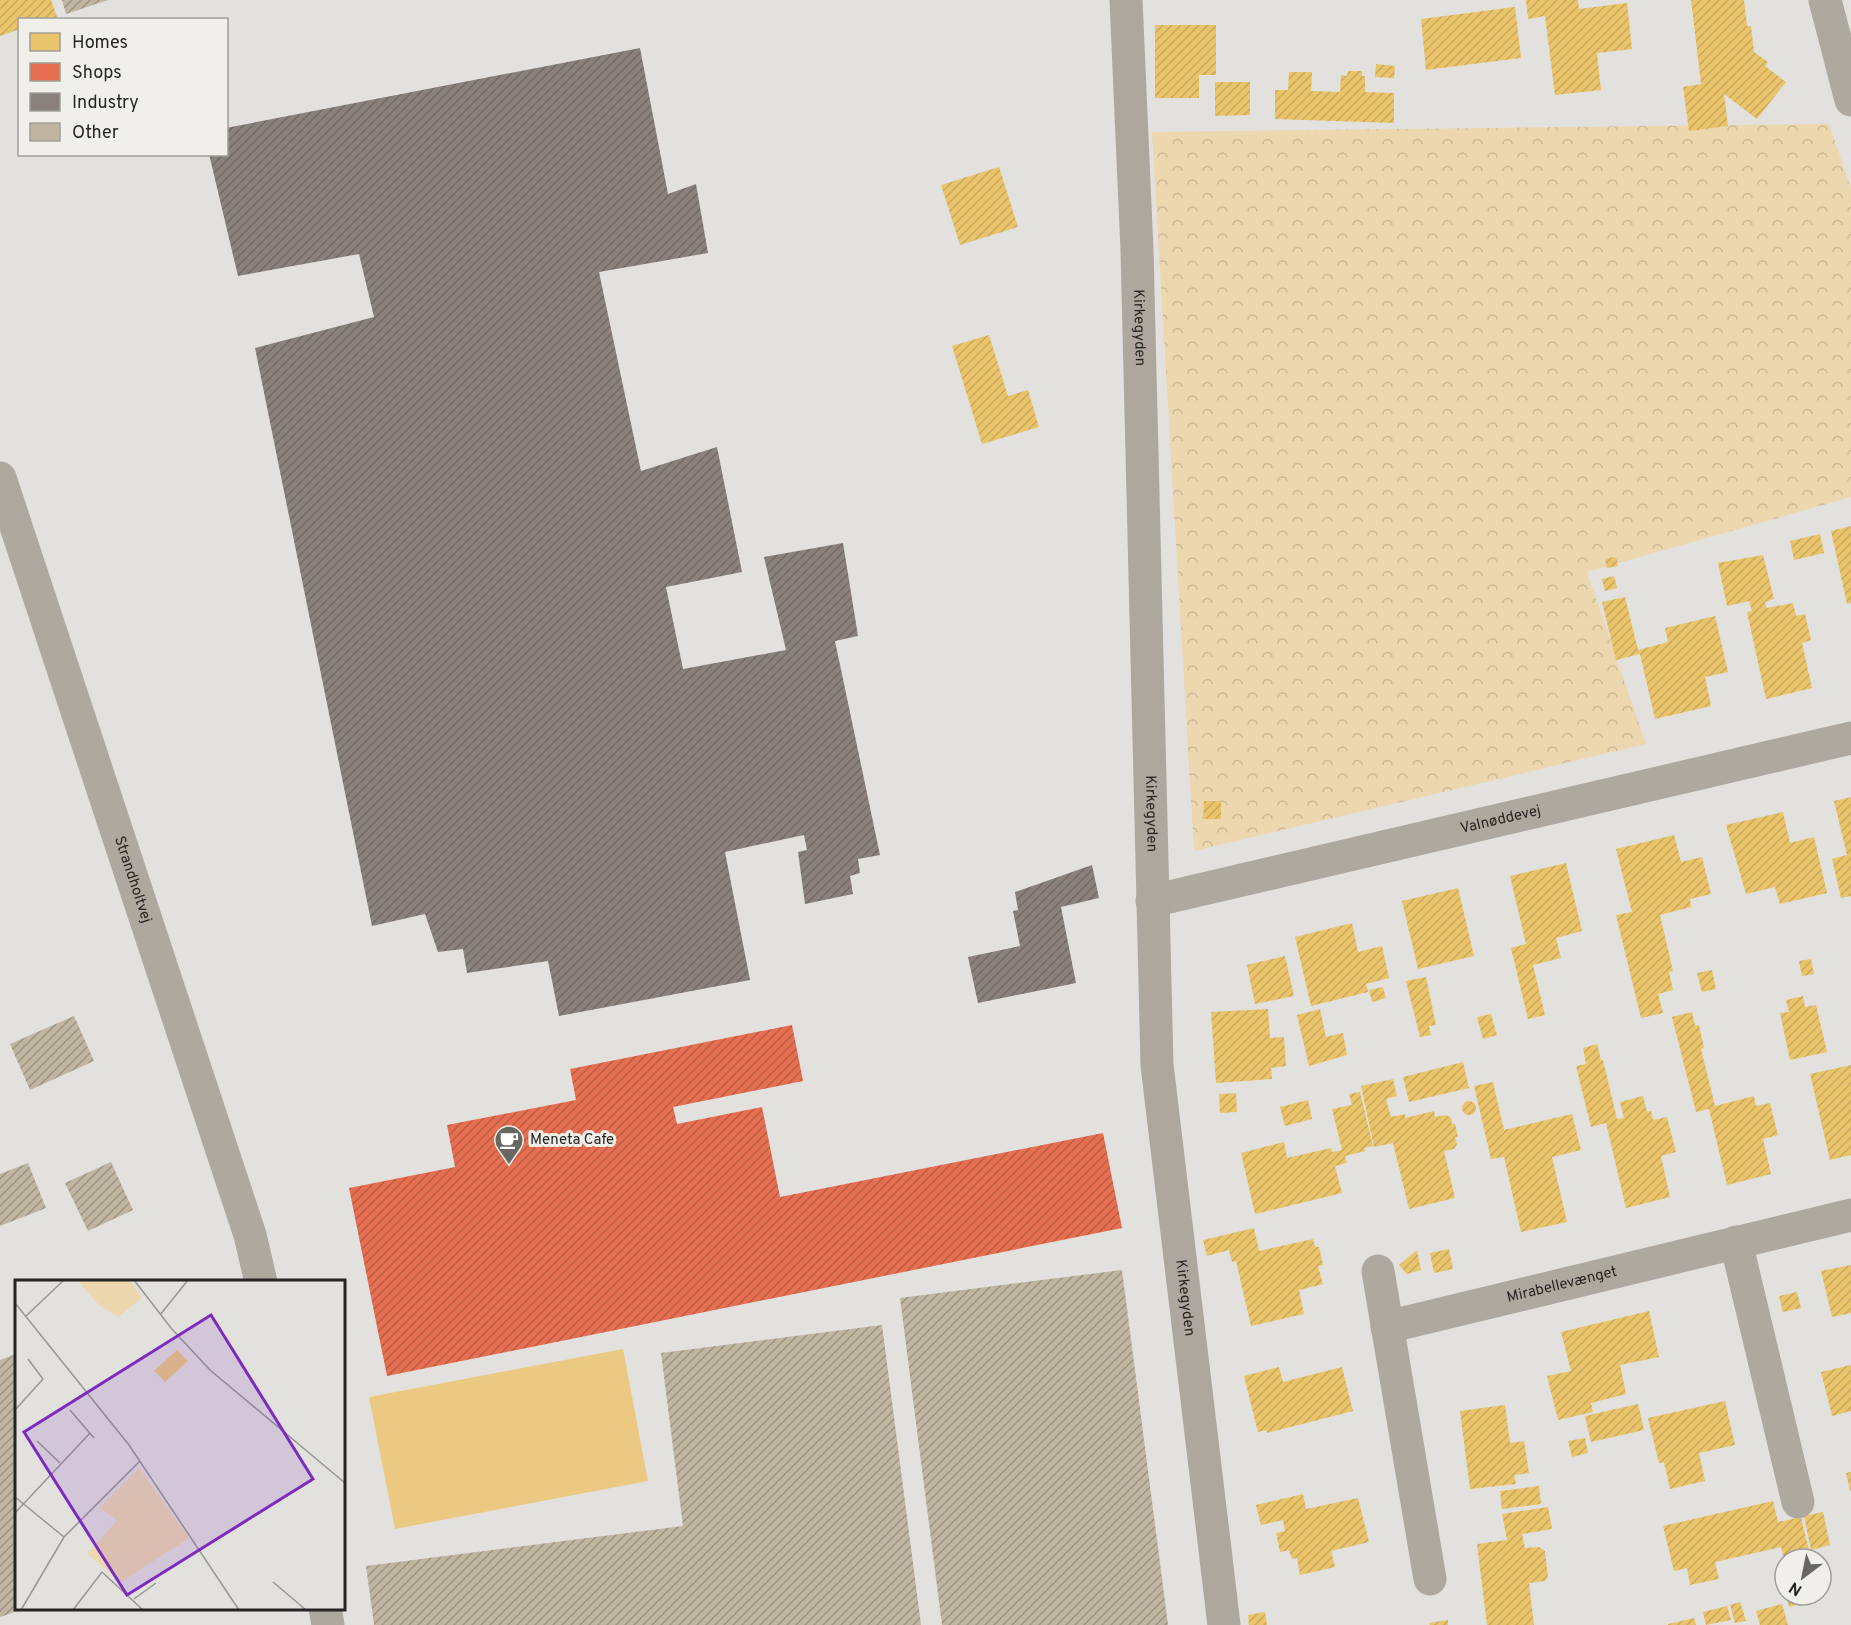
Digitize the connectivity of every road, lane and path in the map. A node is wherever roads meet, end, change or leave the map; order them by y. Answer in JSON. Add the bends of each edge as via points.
{"nodes":[{"id":1,"x":1126,"y":0,"type":"edge"},
{"id":2,"x":1825,"y":0,"type":"edge"},
{"id":3,"x":1851,"y":100,"type":"edge"},
{"id":4,"x":0,"y":478,"type":"edge"},
{"id":5,"x":1851,"y":738,"type":"edge"},
{"id":6,"x":1152,"y":901,"type":"junction"},
{"id":7,"x":1851,"y":1215,"type":"edge"},
{"id":8,"x":1737,"y":1242,"type":"junction"},
{"id":9,"x":1378,"y":1271,"type":"dead end"},
{"id":10,"x":261,"y":1280,"type":"edge"},
{"id":11,"x":1387,"y":1327,"type":"junction"},
{"id":12,"x":1798,"y":1502,"type":"dead end"},
{"id":13,"x":1430,"y":1579,"type":"dead end"},
{"id":14,"x":326,"y":1610,"type":"edge"},
{"id":15,"x":328,"y":1625,"type":"edge"},
{"id":16,"x":1224,"y":1625,"type":"edge"}],
"edges":[{"from":1,"to":6,"type":"street","name":"Kirkegyden","via":[[1137,250]]},
{"from":2,"to":3,"type":"street"},
{"from":4,"to":10,"type":"street","name":"Strandholtvej","via":[[246,1223]]},
{"from":5,"to":6,"type":"street","name":"Valnøddevej"},
{"from":6,"to":16,"type":"street","name":"Kirkegyden","via":[[1157,1065]]},
{"from":7,"to":8,"type":"street","name":"Mirabellevænget"},
{"from":8,"to":11,"type":"street","name":"Mirabellevænget"},
{"from":8,"to":12,"type":"street"},
{"from":9,"to":11,"type":"street"},
{"from":11,"to":13,"type":"street"},
{"from":14,"to":15,"type":"street"}]}
